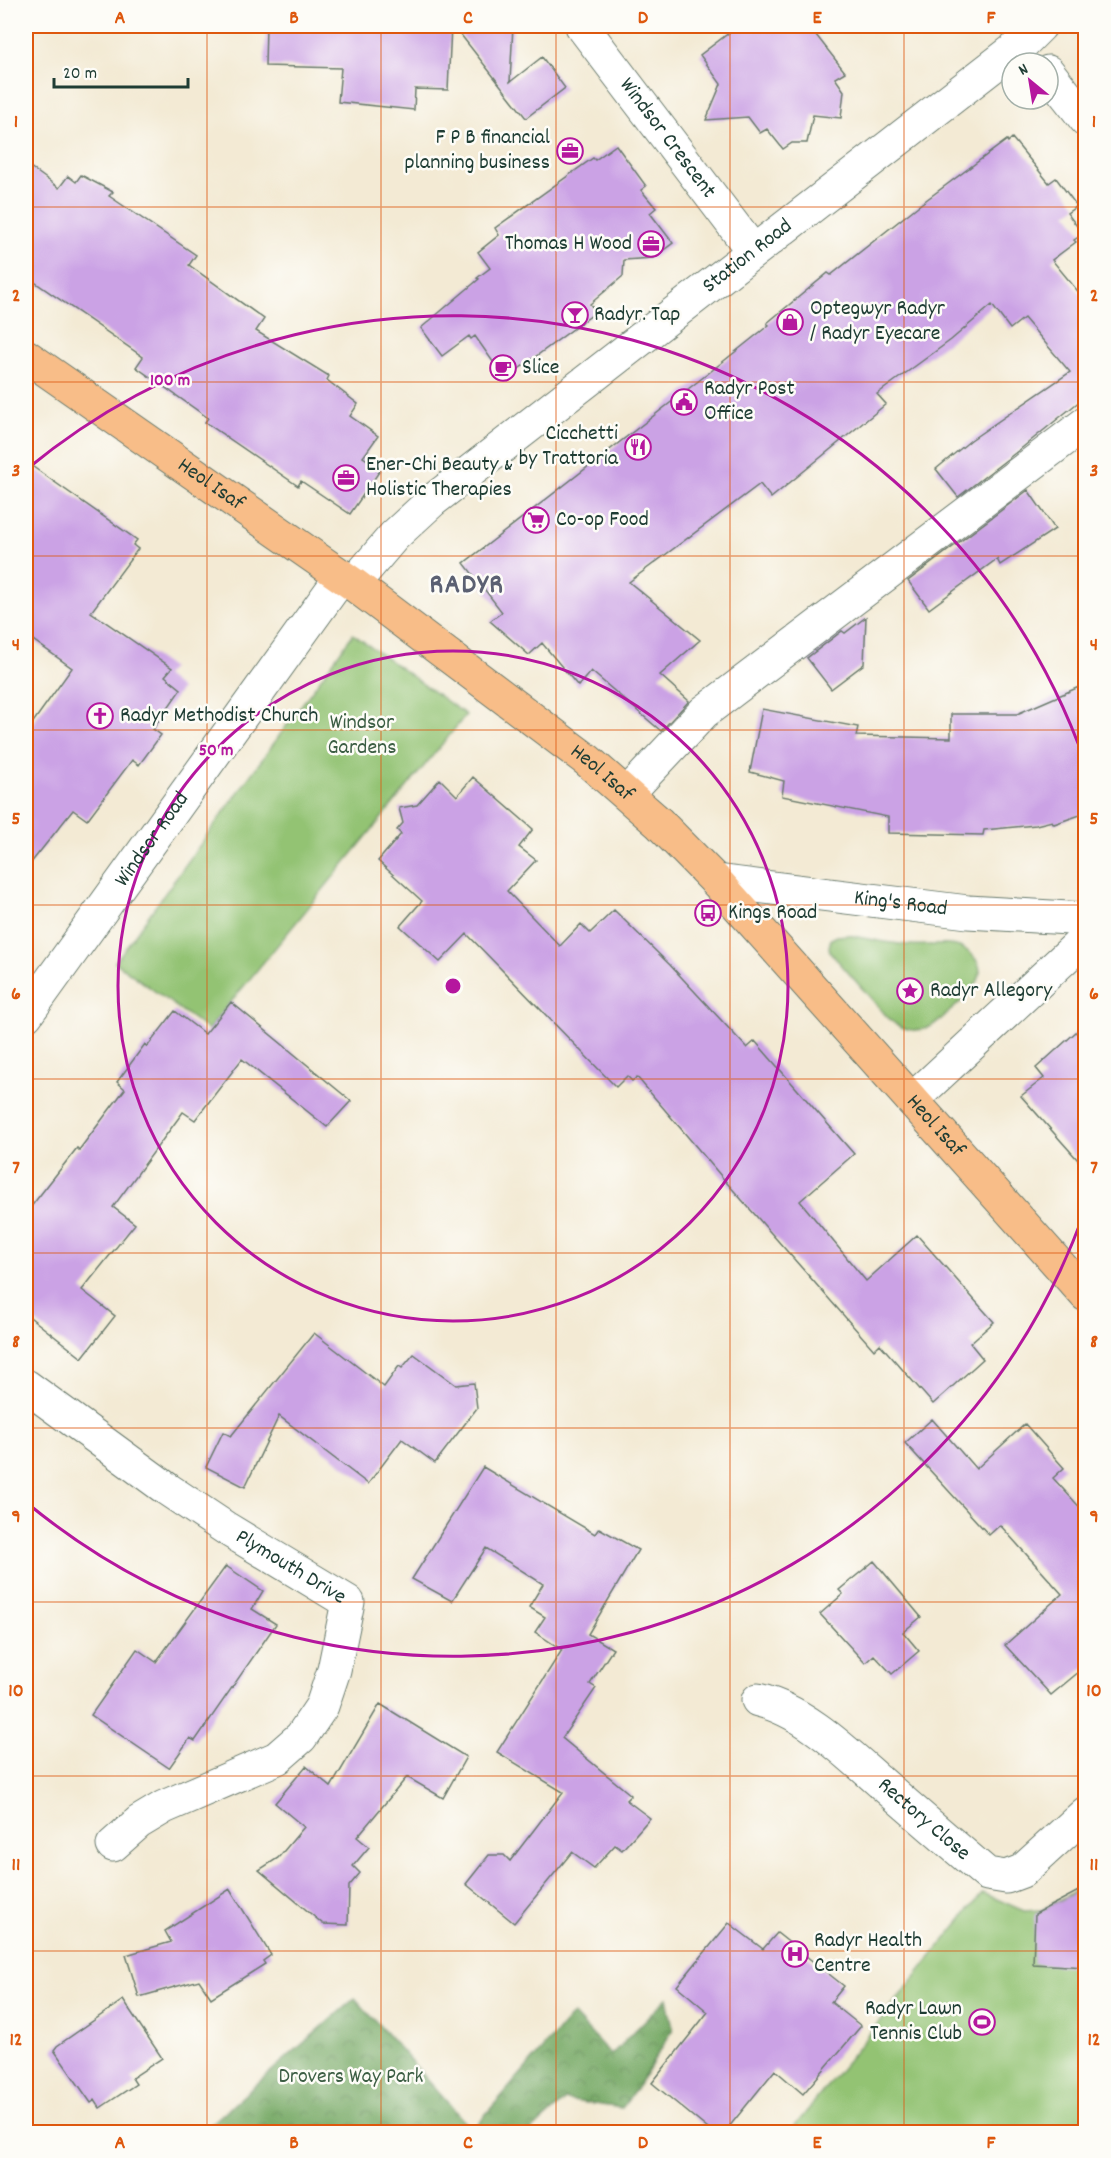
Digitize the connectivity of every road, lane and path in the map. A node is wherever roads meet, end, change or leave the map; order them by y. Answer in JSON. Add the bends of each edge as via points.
{"nodes":[{"id":1,"x":582,"y":26,"type":"edge"},
{"id":2,"x":1035,"y":43,"type":"edge"},
{"id":3,"x":1060,"y":87,"type":"edge"},
{"id":4,"x":1086,"y":120,"type":"edge"},
{"id":5,"x":753,"y":251,"type":"junction"},
{"id":6,"x":26,"y":356,"type":"edge"},
{"id":7,"x":1086,"y":423,"type":"edge"},
{"id":8,"x":347,"y":580,"type":"junction"},
{"id":9,"x":627,"y":794,"type":"junction"},
{"id":10,"x":716,"y":881,"type":"junction"},
{"id":11,"x":1086,"y":919,"type":"edge"},
{"id":12,"x":1086,"y":938,"type":"edge"},
{"id":13,"x":26,"y":1015,"type":"edge"},
{"id":14,"x":912,"y":1100,"type":"junction"},
{"id":15,"x":1086,"y":1295,"type":"edge"},
{"id":16,"x":26,"y":1386,"type":"edge"},
{"id":17,"x":758,"y":1700,"type":"dead end"},
{"id":18,"x":1086,"y":1813,"type":"edge"},
{"id":19,"x":113,"y":1845,"type":"dead end"}],
"edges":[{"from":1,"to":5,"type":"street","name":"Windsor Crescent"},
{"from":2,"to":5,"type":"street","name":"Station Road"},
{"from":3,"to":4,"type":"street"},
{"from":5,"to":8,"type":"street","name":"Station Road","via":[[432,501]]},
{"from":6,"to":8,"type":"main road","name":"Heol Isaf"},
{"from":7,"to":9,"type":"street","via":[[704,712]]},
{"from":8,"to":9,"type":"main road","name":"Heol Isaf"},
{"from":8,"to":13,"type":"street","name":"Windsor Road"},
{"from":9,"to":10,"type":"main road","name":"Heol Isaf"},
{"from":10,"to":11,"type":"street","name":"King's Road","via":[[968,912]]},
{"from":10,"to":14,"type":"main road","name":"Heol Isaf"},
{"from":12,"to":14,"type":"street"},
{"from":14,"to":15,"type":"main road","name":"Heol Isaf"},
{"from":16,"to":19,"type":"street","name":"Plymouth Drive","via":[[227,1529],[348,1602],[322,1706],[301,1737],[277,1758],[164,1807]]},
{"from":17,"to":18,"type":"street","name":"Rectory Close","via":[[777,1704],[848,1754],[987,1874],[1006,1877],[1022,1871]]}]}
